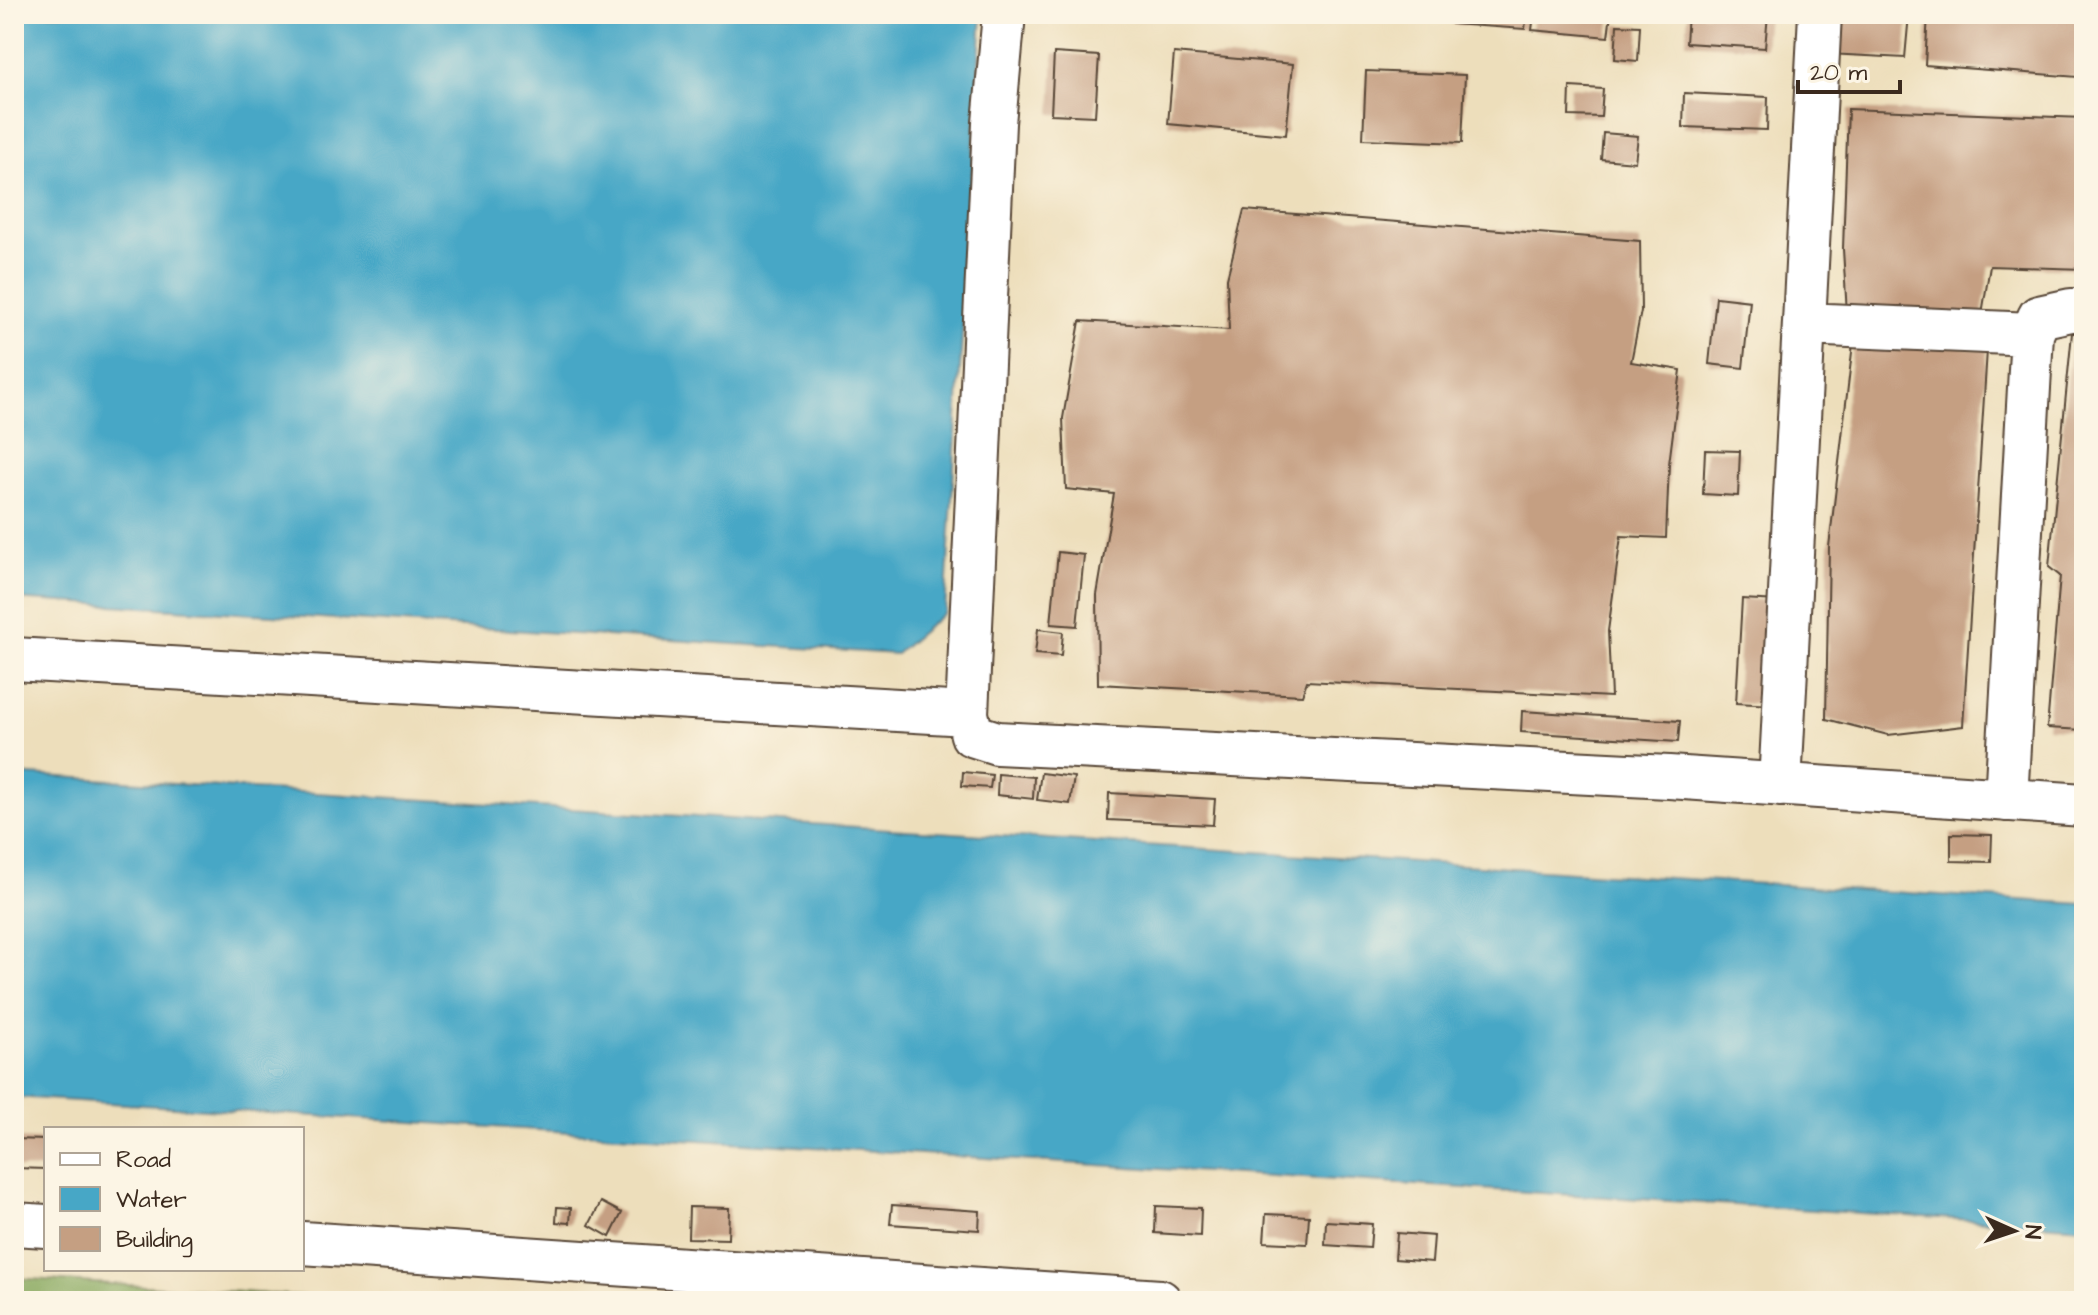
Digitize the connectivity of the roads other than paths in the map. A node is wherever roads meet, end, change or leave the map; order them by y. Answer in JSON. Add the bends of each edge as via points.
{"nodes":[{"id":1,"x":1004,"y":14,"type":"edge"},
{"id":2,"x":1820,"y":14,"type":"edge"},
{"id":3,"x":2084,"y":310,"type":"edge"},
{"id":4,"x":1804,"y":324,"type":"junction"},
{"id":5,"x":2032,"y":334,"type":"junction"},
{"id":6,"x":14,"y":659,"type":"edge"},
{"id":7,"x":967,"y":714,"type":"junction"},
{"id":8,"x":1780,"y":785,"type":"junction"},
{"id":9,"x":2006,"y":800,"type":"junction"},
{"id":10,"x":2084,"y":805,"type":"edge"},
{"id":11,"x":14,"y":1224,"type":"edge"},
{"id":12,"x":44,"y":1226,"type":"edge"},
{"id":13,"x":304,"y":1243,"type":"edge"},
{"id":14,"x":1160,"y":1301,"type":"edge"}],
"edges":[{"from":1,"to":7,"type":"lane","via":[[994,123]]},
{"from":2,"to":4,"type":"lane"},
{"from":3,"to":5,"type":"lane","via":[[2039,317]]},
{"from":4,"to":5,"type":"lane"},
{"from":4,"to":8,"type":"lane"},
{"from":5,"to":9,"type":"lane"},
{"from":6,"to":7,"type":"lane"},
{"from":7,"to":8,"type":"lane","via":[[972,735],[997,743]]},
{"from":8,"to":9,"type":"lane"},
{"from":9,"to":10,"type":"lane"},
{"from":11,"to":12,"type":"lane"},
{"from":13,"to":14,"type":"lane"}]}
